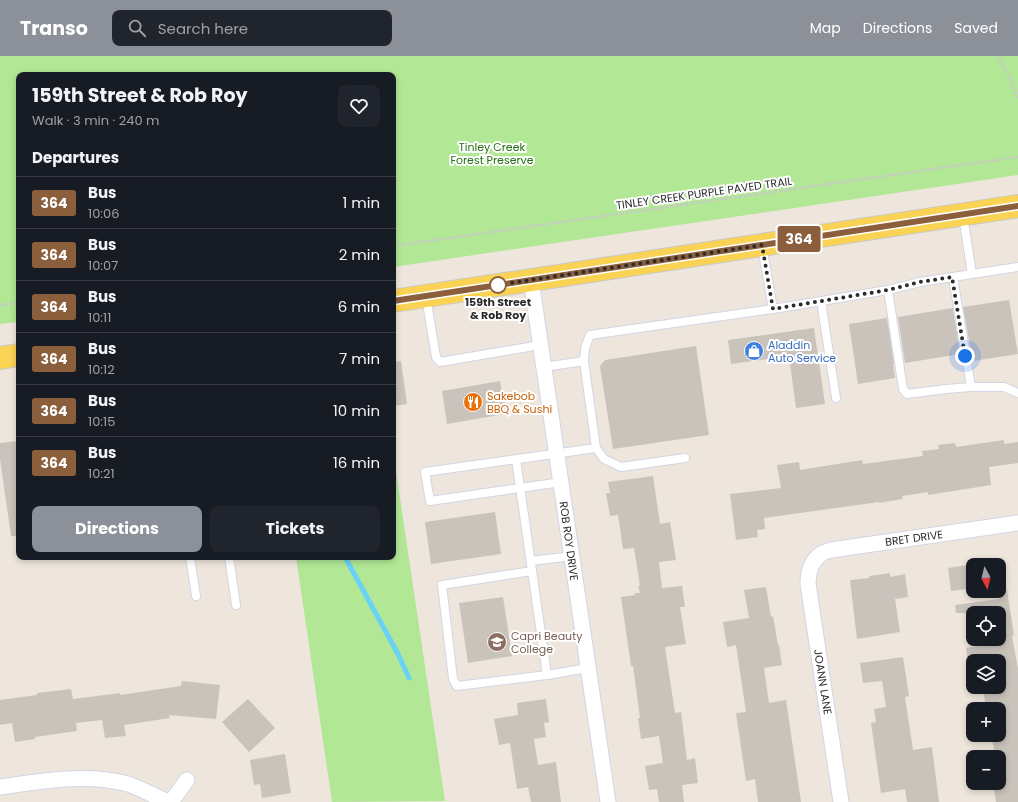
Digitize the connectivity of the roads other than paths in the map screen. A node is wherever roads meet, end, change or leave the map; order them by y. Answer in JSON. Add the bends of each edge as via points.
{"nodes":[{"id":1,"x":1018,"y":206,"type":"edge"},
{"id":2,"x":963,"y":214,"type":"junction"},
{"id":3,"x":762,"y":245,"type":"junction"},
{"id":4,"x":1018,"y":267,"type":"edge"},
{"id":5,"x":972,"y":274,"type":"junction"},
{"id":6,"x":952,"y":277,"type":"junction"},
{"id":7,"x":531,"y":280,"type":"junction"},
{"id":8,"x":888,"y":290,"type":"junction"},
{"id":9,"x":426,"y":296,"type":"junction"},
{"id":10,"x":396,"y":301,"type":"edge"},
{"id":11,"x":821,"y":301,"type":"junction"},
{"id":12,"x":773,"y":309,"type":"junction"},
{"id":13,"x":540,"y":345,"type":"junction"},
{"id":14,"x":16,"y":355,"type":"edge"},
{"id":15,"x":0,"y":358,"type":"edge"},
{"id":16,"x":584,"y":360,"type":"junction"},
{"id":17,"x":544,"y":367,"type":"junction"},
{"id":18,"x":971,"y":387,"type":"junction"},
{"id":19,"x":1018,"y":393,"type":"edge"},
{"id":20,"x":836,"y":398,"type":"dead end"},
{"id":21,"x":596,"y":448,"type":"junction"},
{"id":22,"x":556,"y":453,"type":"junction"},
{"id":23,"x":685,"y":458,"type":"dead end"},
{"id":24,"x":516,"y":459,"type":"junction"},
{"id":25,"x":561,"y":482,"type":"junction"},
{"id":26,"x":520,"y":487,"type":"junction"},
{"id":27,"x":1018,"y":523,"type":"edge"},
{"id":28,"x":572,"y":556,"type":"junction"},
{"id":29,"x":190,"y":560,"type":"edge"},
{"id":30,"x":229,"y":560,"type":"edge"},
{"id":31,"x":531,"y":562,"type":"junction"},
{"id":32,"x":813,"y":562,"type":"joint"},
{"id":33,"x":532,"y":571,"type":"junction"},
{"id":34,"x":196,"y":596,"type":"dead end"},
{"id":35,"x":236,"y":606,"type":"dead end"},
{"id":36,"x":588,"y":668,"type":"junction"},
{"id":37,"x":547,"y":676,"type":"junction"},
{"id":38,"x":187,"y":780,"type":"dead end"},
{"id":39,"x":0,"y":787,"type":"edge"},
{"id":40,"x":168,"y":802,"type":"edge"},
{"id":41,"x":171,"y":802,"type":"edge"},
{"id":42,"x":608,"y":802,"type":"edge"},
{"id":43,"x":841,"y":802,"type":"edge"}],
"edges":[{"from":1,"to":2,"type":"main road"},
{"from":2,"to":3,"type":"main road"},
{"from":2,"to":5,"type":"lane"},
{"from":3,"to":7,"type":"main road"},
{"from":3,"to":12,"type":"lane"},
{"from":4,"to":5,"type":"lane"},
{"from":5,"to":6,"type":"lane"},
{"from":6,"to":8,"type":"lane"},
{"from":6,"to":18,"type":"lane"},
{"from":7,"to":9,"type":"main road"},
{"from":7,"to":13,"type":"street","name":"ROB ROY DRIVE"},
{"from":8,"to":11,"type":"lane"},
{"from":8,"to":18,"type":"lane","via":[[903,390],[907,394]]},
{"from":9,"to":10,"type":"main road"},
{"from":9,"to":13,"type":"lane","via":[[436,357],[440,362]]},
{"from":11,"to":12,"type":"lane"},
{"from":11,"to":20,"type":"lane"},
{"from":12,"to":16,"type":"lane","via":[[590,335]]},
{"from":13,"to":17,"type":"street","name":"ROB ROY DRIVE"},
{"from":14,"to":15,"type":"main road"},
{"from":16,"to":17,"type":"lane"},
{"from":16,"to":21,"type":"lane"},
{"from":17,"to":22,"type":"street","name":"ROB ROY DRIVE"},
{"from":18,"to":19,"type":"lane","via":[[1004,387]]},
{"from":21,"to":22,"type":"lane"},
{"from":21,"to":23,"type":"lane","via":[[604,459],[621,468]]},
{"from":22,"to":24,"type":"lane"},
{"from":22,"to":25,"type":"street","name":"ROB ROY DRIVE"},
{"from":24,"to":26,"type":"lane"},
{"from":24,"to":26,"type":"lane","via":[[425,472],[430,501]]},
{"from":25,"to":26,"type":"lane"},
{"from":25,"to":28,"type":"street","name":"ROB ROY DRIVE"},
{"from":26,"to":31,"type":"lane"},
{"from":27,"to":32,"type":"street","name":"BRET DRIVE","via":[[831,550],[821,554]]},
{"from":28,"to":31,"type":"lane"},
{"from":28,"to":36,"type":"street","name":"ROB ROY DRIVE"},
{"from":29,"to":34,"type":"lane"},
{"from":30,"to":35,"type":"lane"},
{"from":31,"to":33,"type":"lane"},
{"from":32,"to":43,"type":"street","name":"JOANN LANE","via":[[808,584]]},
{"from":33,"to":37,"type":"lane"},
{"from":33,"to":37,"type":"lane","via":[[442,585],[454,679],[457,686]]},
{"from":36,"to":37,"type":"lane"},
{"from":36,"to":42,"type":"street","name":"ROB ROY DRIVE"},
{"from":38,"to":41,"type":"street"},
{"from":39,"to":40,"type":"street","via":[[53,779],[92,778],[129,785]]}]}
